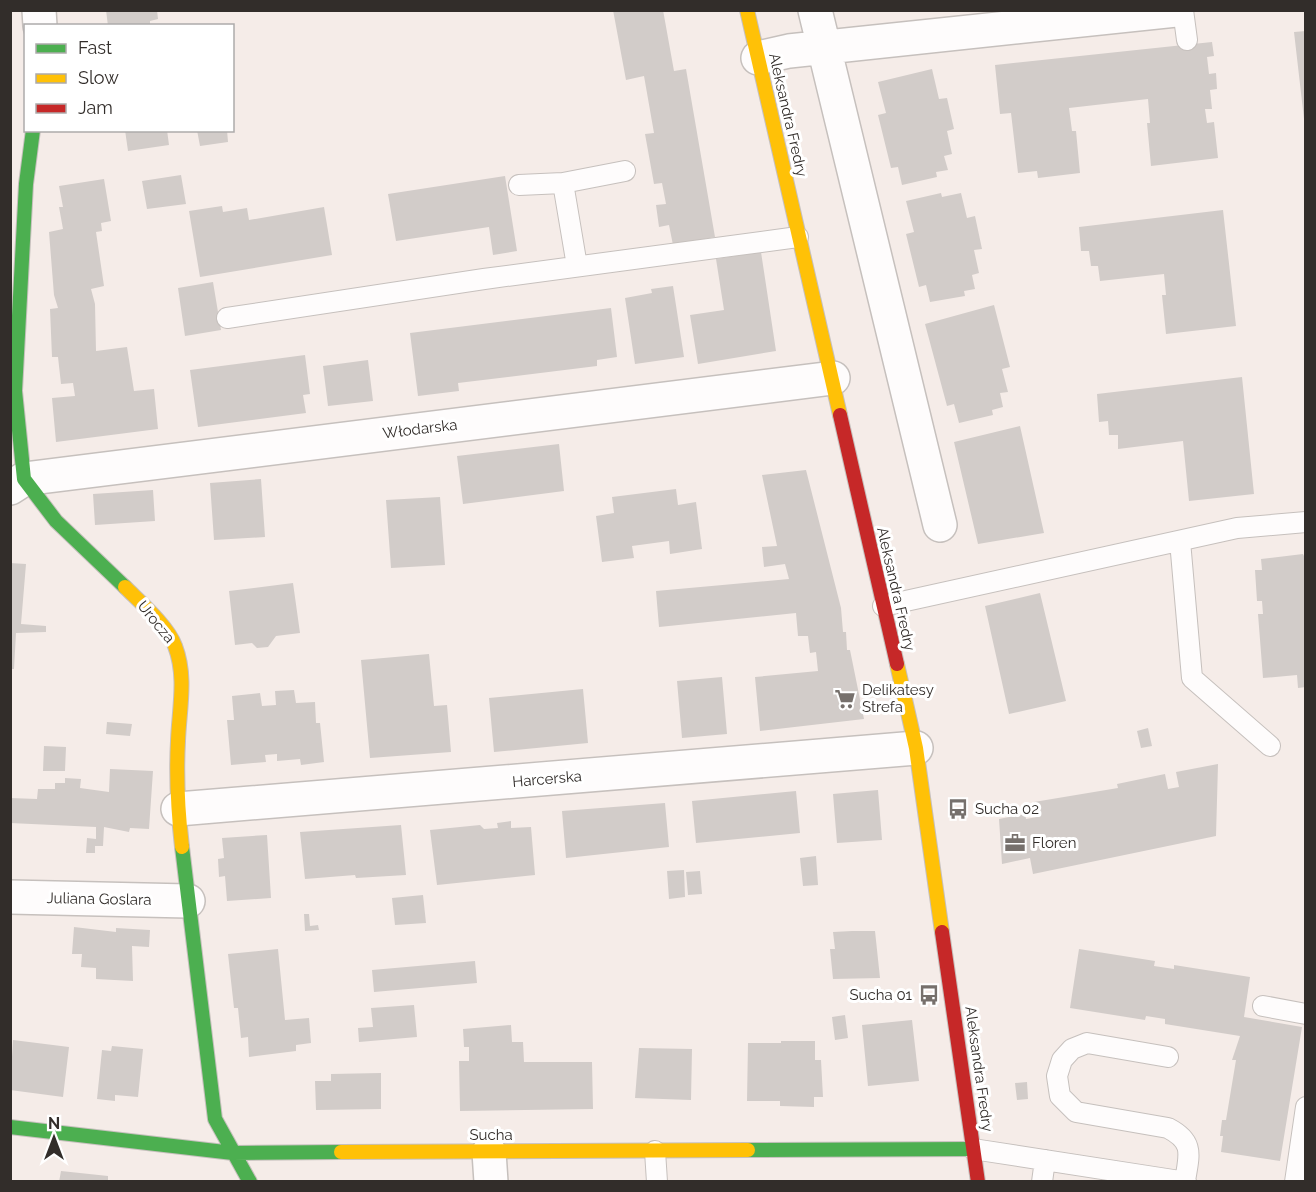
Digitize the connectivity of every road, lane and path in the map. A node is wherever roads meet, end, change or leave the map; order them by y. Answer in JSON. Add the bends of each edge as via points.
{"nodes":[{"id":1,"x":747,"y":10,"type":"edge"},
{"id":2,"x":815,"y":10,"type":"edge"},
{"id":3,"x":1183,"y":10,"type":"edge"},
{"id":4,"x":1182,"y":25,"type":"edge"},
{"id":5,"x":824,"y":47,"type":"junction"},
{"id":6,"x":758,"y":58,"type":"junction"},
{"id":7,"x":33,"y":132,"type":"edge"},
{"id":8,"x":625,"y":171,"type":"dead end"},
{"id":9,"x":563,"y":183,"type":"junction"},
{"id":10,"x":519,"y":185,"type":"dead end"},
{"id":11,"x":798,"y":237,"type":"junction"},
{"id":12,"x":577,"y":266,"type":"junction"},
{"id":13,"x":227,"y":318,"type":"dead end"},
{"id":14,"x":833,"y":378,"type":"junction"},
{"id":15,"x":17,"y":484,"type":"edge"},
{"id":16,"x":1305,"y":522,"type":"edge"},
{"id":17,"x":940,"y":525,"type":"dead end"},
{"id":18,"x":1180,"y":540,"type":"junction"},
{"id":19,"x":883,"y":606,"type":"junction"},
{"id":20,"x":1269,"y":746,"type":"dead end"},
{"id":21,"x":916,"y":748,"type":"junction"},
{"id":22,"x":178,"y":810,"type":"junction"},
{"id":23,"x":10,"y":897,"type":"edge"},
{"id":24,"x":188,"y":901,"type":"junction"},
{"id":25,"x":1263,"y":1006,"type":"dead end"},
{"id":26,"x":1305,"y":1014,"type":"edge"},
{"id":27,"x":1168,"y":1056,"type":"dead end"},
{"id":28,"x":1305,"y":1107,"type":"edge"},
{"id":29,"x":10,"y":1127,"type":"edge"},
{"id":30,"x":974,"y":1149,"type":"junction"},
{"id":31,"x":656,"y":1151,"type":"junction"},
{"id":32,"x":233,"y":1153,"type":"junction"},
{"id":33,"x":1046,"y":1160,"type":"junction"},
{"id":34,"x":490,"y":1167,"type":"edge"},
{"id":35,"x":1141,"y":1178,"type":"edge"},
{"id":36,"x":1186,"y":1181,"type":"edge"},
{"id":37,"x":250,"y":1182,"type":"edge"},
{"id":38,"x":657,"y":1182,"type":"edge"},
{"id":39,"x":978,"y":1182,"type":"edge"},
{"id":40,"x":1042,"y":1182,"type":"edge"},
{"id":41,"x":1295,"y":1182,"type":"edge"}],
"edges":[{"from":1,"to":6,"type":"street","name":"Aleksandra Fredry"},
{"from":2,"to":5,"type":"street"},
{"from":3,"to":4,"type":"lane"},
{"from":4,"to":5,"type":"street"},
{"from":5,"to":6,"type":"street"},
{"from":5,"to":17,"type":"street"},
{"from":6,"to":11,"type":"street","name":"Aleksandra Fredry"},
{"from":7,"to":15,"type":"street","via":[[26,184],[15,391]]},
{"from":8,"to":9,"type":"lane"},
{"from":9,"to":10,"type":"lane"},
{"from":9,"to":12,"type":"lane"},
{"from":11,"to":12,"type":"lane"},
{"from":11,"to":14,"type":"street","name":"Aleksandra Fredry"},
{"from":12,"to":13,"type":"lane"},
{"from":14,"to":15,"type":"street","name":"Włodarska"},
{"from":14,"to":19,"type":"street","name":"Aleksandra Fredry"},
{"from":15,"to":22,"type":"street","name":"Urocza","via":[[149,610],[175,645],[183,692]]},
{"from":16,"to":18,"type":"lane","via":[[1237,528]]},
{"from":18,"to":19,"type":"lane"},
{"from":18,"to":20,"type":"lane","via":[[1192,678]]},
{"from":19,"to":21,"type":"street","name":"Aleksandra Fredry"},
{"from":21,"to":22,"type":"street","name":"Harcerska"},
{"from":21,"to":30,"type":"street","name":"Aleksandra Fredry"},
{"from":22,"to":24,"type":"street","name":"Urocza"},
{"from":23,"to":24,"type":"street","name":"Juliana Goslara"},
{"from":24,"to":32,"type":"street","name":"Urocza","via":[[215,1119]]},
{"from":25,"to":26,"type":"lane"},
{"from":27,"to":36,"type":"lane","via":[[1087,1043],[1072,1049],[1062,1060],[1057,1076],[1060,1096],[1076,1112],[1168,1128],[1180,1134],[1189,1153]]},
{"from":28,"to":41,"type":"lane"},
{"from":29,"to":32,"type":"street","name":"Sucha"},
{"from":30,"to":31,"type":"street","name":"Sucha"},
{"from":30,"to":33,"type":"lane"},
{"from":30,"to":39,"type":"street","name":"Aleksandra Fredry"},
{"from":31,"to":34,"type":"street","name":"Sucha"},
{"from":31,"to":38,"type":"lane"},
{"from":32,"to":34,"type":"street","name":"Sucha"},
{"from":32,"to":37,"type":"street","name":"Urocza"},
{"from":33,"to":35,"type":"lane"},
{"from":33,"to":40,"type":"lane"},
{"from":35,"to":36,"type":"lane"}]}
